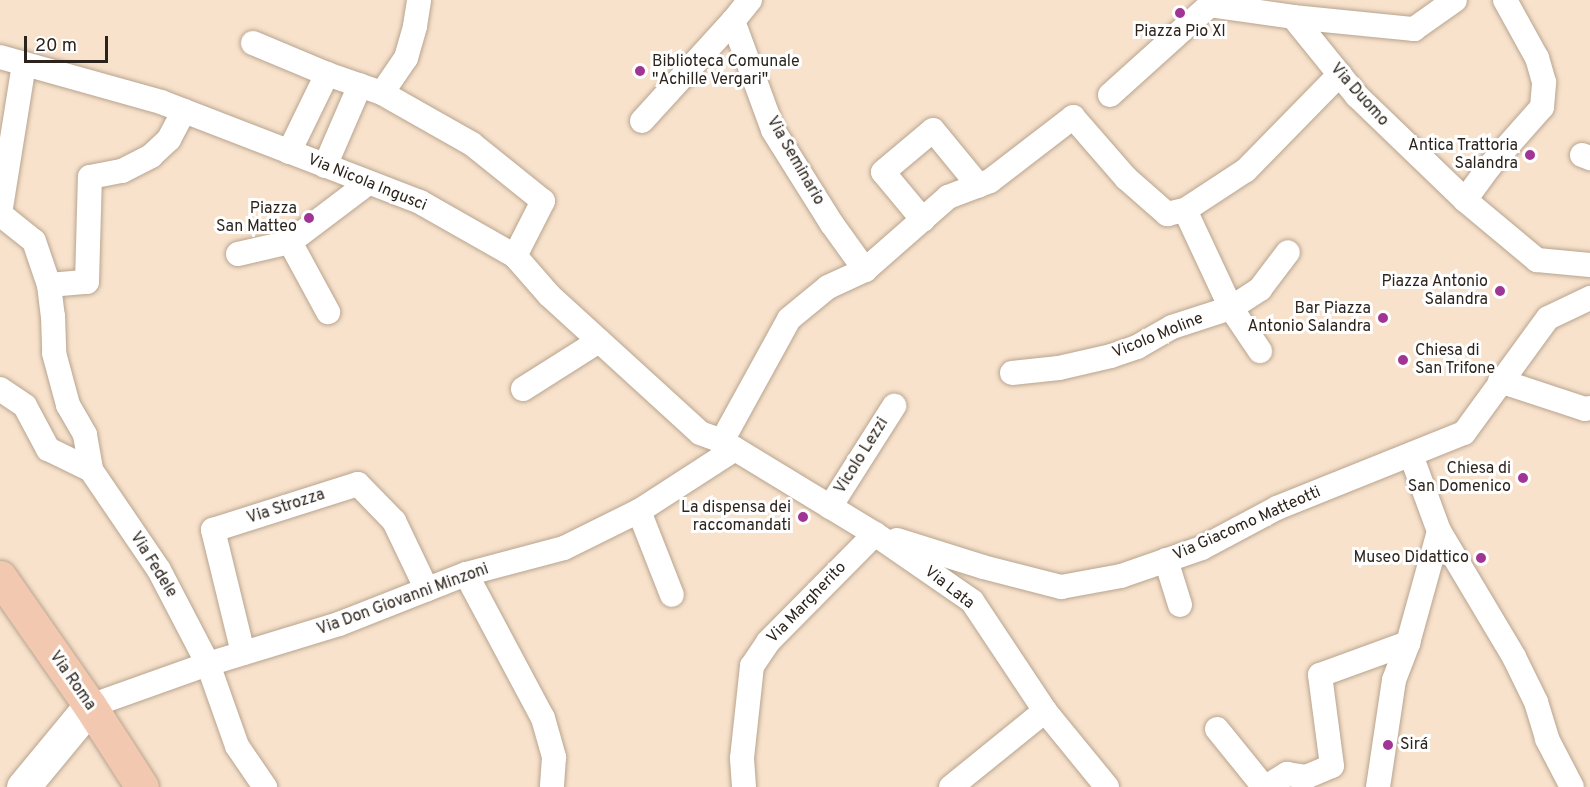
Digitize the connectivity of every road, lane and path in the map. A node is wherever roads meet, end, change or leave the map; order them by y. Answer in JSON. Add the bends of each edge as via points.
{"nodes":[{"id":1,"x":419,"y":0,"type":"edge"},
{"id":2,"x":750,"y":0,"type":"edge"},
{"id":3,"x":1455,"y":0,"type":"edge"},
{"id":4,"x":1505,"y":0,"type":"edge"},
{"id":5,"x":1208,"y":2,"type":"edge"},
{"id":6,"x":1293,"y":17,"type":"junction"},
{"id":7,"x":733,"y":21,"type":"junction"},
{"id":8,"x":253,"y":43,"type":"dead end"},
{"id":9,"x":0,"y":57,"type":"edge"},
{"id":10,"x":24,"y":64,"type":"junction"},
{"id":11,"x":327,"y":74,"type":"junction"},
{"id":12,"x":1340,"y":75,"type":"junction"},
{"id":13,"x":371,"y":89,"type":"junction"},
{"id":14,"x":1110,"y":95,"type":"dead end"},
{"id":15,"x":184,"y":111,"type":"junction"},
{"id":16,"x":642,"y":122,"type":"dead end"},
{"id":17,"x":289,"y":152,"type":"junction"},
{"id":18,"x":325,"y":166,"type":"junction"},
{"id":19,"x":368,"y":183,"type":"junction"},
{"id":20,"x":985,"y":183,"type":"junction"},
{"id":21,"x":1468,"y":196,"type":"junction"},
{"id":22,"x":1185,"y":210,"type":"junction"},
{"id":23,"x":923,"y":219,"type":"junction"},
{"id":24,"x":290,"y":243,"type":"junction"},
{"id":25,"x":1288,"y":252,"type":"dead end"},
{"id":26,"x":238,"y":254,"type":"dead end"},
{"id":27,"x":515,"y":256,"type":"junction"},
{"id":28,"x":1590,"y":265,"type":"edge"},
{"id":29,"x":865,"y":270,"type":"junction"},
{"id":30,"x":49,"y":285,"type":"junction"},
{"id":31,"x":1590,"y":298,"type":"edge"},
{"id":32,"x":1231,"y":308,"type":"junction"},
{"id":33,"x":328,"y":312,"type":"dead end"},
{"id":34,"x":599,"y":342,"type":"junction"},
{"id":35,"x":1260,"y":351,"type":"dead end"},
{"id":36,"x":1012,"y":373,"type":"dead end"},
{"id":37,"x":1507,"y":373,"type":"junction"},
{"id":38,"x":0,"y":389,"type":"edge"},
{"id":39,"x":523,"y":389,"type":"dead end"},
{"id":40,"x":894,"y":406,"type":"dead end"},
{"id":41,"x":1589,"y":408,"type":"edge"},
{"id":42,"x":728,"y":445,"type":"junction"},
{"id":43,"x":1411,"y":455,"type":"junction"},
{"id":44,"x":91,"y":470,"type":"junction"},
{"id":45,"x":830,"y":507,"type":"junction"},
{"id":46,"x":639,"y":511,"type":"junction"},
{"id":47,"x":1439,"y":531,"type":"junction"},
{"id":48,"x":875,"y":534,"type":"junction"},
{"id":49,"x":1166,"y":560,"type":"junction"},
{"id":50,"x":466,"y":574,"type":"junction"},
{"id":51,"x":0,"y":577,"type":"edge"},
{"id":52,"x":427,"y":590,"type":"junction"},
{"id":53,"x":672,"y":595,"type":"dead end"},
{"id":54,"x":1180,"y":605,"type":"dead end"},
{"id":55,"x":1407,"y":644,"type":"junction"},
{"id":56,"x":243,"y":653,"type":"junction"},
{"id":57,"x":208,"y":663,"type":"junction"},
{"id":58,"x":90,"y":706,"type":"junction"},
{"id":59,"x":1045,"y":711,"type":"junction"},
{"id":60,"x":1217,"y":729,"type":"dead end"},
{"id":61,"x":1309,"y":782,"type":"edge"},
{"id":62,"x":23,"y":787,"type":"edge"},
{"id":63,"x":142,"y":787,"type":"edge"},
{"id":64,"x":265,"y":787,"type":"edge"},
{"id":65,"x":552,"y":787,"type":"edge"},
{"id":66,"x":744,"y":787,"type":"edge"},
{"id":67,"x":951,"y":787,"type":"edge"},
{"id":68,"x":1107,"y":787,"type":"edge"},
{"id":69,"x":1265,"y":787,"type":"edge"},
{"id":70,"x":1378,"y":787,"type":"edge"},
{"id":71,"x":1572,"y":787,"type":"edge"}],
"edges":[{"from":1,"to":13,"type":"street","via":[[406,58]]},
{"from":2,"to":7,"type":"street"},
{"from":3,"to":6,"type":"street","via":[[1414,29]]},
{"from":4,"to":21,"type":"street","via":[[1537,58],[1544,82],[1542,107]]},
{"from":5,"to":6,"type":"street"},
{"from":5,"to":14,"type":"street"},
{"from":6,"to":12,"type":"street","name":"Via Duomo"},
{"from":7,"to":16,"type":"street"},
{"from":7,"to":29,"type":"street","name":"Via Seminario","via":[[773,130]]},
{"from":8,"to":11,"type":"street"},
{"from":9,"to":10,"type":"street","name":"Via Nicola Ingusci"},
{"from":10,"to":15,"type":"street","name":"Via Nicola Ingusci"},
{"from":10,"to":30,"type":"street","via":[[0,214],[34,241]]},
{"from":11,"to":13,"type":"street"},
{"from":11,"to":17,"type":"street"},
{"from":12,"to":21,"type":"street","name":"Via Duomo","via":[[1430,169]]},
{"from":12,"to":22,"type":"street","via":[[1246,170]]},
{"from":13,"to":18,"type":"street"},
{"from":13,"to":27,"type":"street","via":[[472,144],[543,201]]},
{"from":15,"to":17,"type":"street","name":"Via Nicola Ingusci"},
{"from":15,"to":30,"type":"street","via":[[169,139],[151,156],[122,171],[90,177],[87,282]]},
{"from":17,"to":18,"type":"street","name":"Via Nicola Ingusci"},
{"from":18,"to":19,"type":"street","name":"Via Nicola Ingusci"},
{"from":19,"to":24,"type":"street"},
{"from":19,"to":27,"type":"street","name":"Via Nicola Ingusci","via":[[420,202]]},
{"from":20,"to":22,"type":"street","via":[[1073,117],[1126,178],[1167,214]]},
{"from":20,"to":23,"type":"street","via":[[948,197]]},
{"from":20,"to":23,"type":"street","via":[[933,130],[883,172]]},
{"from":21,"to":28,"type":"street","via":[[1537,260]]},
{"from":22,"to":32,"type":"street"},
{"from":23,"to":29,"type":"street"},
{"from":24,"to":26,"type":"street"},
{"from":24,"to":33,"type":"street"},
{"from":25,"to":32,"type":"street","name":"Vicolo Moline","via":[[1260,289]]},
{"from":27,"to":34,"type":"street","name":"Via Nicola Ingusci"},
{"from":29,"to":42,"type":"street","via":[[828,287],[789,319]]},
{"from":30,"to":44,"type":"street","via":[[54,353],[68,405],[85,435]]},
{"from":31,"to":37,"type":"street","via":[[1548,318]]},
{"from":32,"to":35,"type":"street"},
{"from":32,"to":36,"type":"street","name":"Vicolo Moline","via":[[1172,327],[1137,347],[1111,356],[1059,368]]},
{"from":34,"to":39,"type":"street"},
{"from":34,"to":42,"type":"street","name":"Via Nicola Ingusci","via":[[700,433]]},
{"from":37,"to":41,"type":"street"},
{"from":37,"to":43,"type":"street","name":"Via Giacomo Matteotti","via":[[1464,433]]},
{"from":38,"to":44,"type":"street","via":[[25,406],[48,449]]},
{"from":40,"to":45,"type":"street","name":"Vicolo Lezzi"},
{"from":42,"to":45,"type":"street","name":"Via Lata"},
{"from":42,"to":46,"type":"street","name":"Via Don Giovanni Minzoni"},
{"from":43,"to":47,"type":"street"},
{"from":43,"to":49,"type":"street","name":"Via Giacomo Matteotti","via":[[1277,508],[1202,548]]},
{"from":44,"to":57,"type":"street","name":"Via Fedele","via":[[159,570]]},
{"from":45,"to":48,"type":"street","name":"Via Lata"},
{"from":46,"to":50,"type":"street","name":"Via Don Giovanni Minzoni","via":[[564,548]]},
{"from":46,"to":53,"type":"street"},
{"from":47,"to":55,"type":"street"},
{"from":47,"to":71,"type":"street","via":[[1514,657],[1536,702],[1547,739]]},
{"from":48,"to":49,"type":"street","name":"Via Giacomo Matteotti","via":[[1060,587],[1121,576]]},
{"from":48,"to":59,"type":"street","name":"Via Lata","via":[[972,601]]},
{"from":48,"to":66,"type":"street","name":"Via Margherito","via":[[768,642],[752,666],[742,758]]},
{"from":49,"to":54,"type":"street"},
{"from":50,"to":52,"type":"street","name":"Via Don Giovanni Minzoni"},
{"from":50,"to":65,"type":"street","via":[[543,718],[554,757]]},
{"from":51,"to":58,"type":"main road","name":"Via Roma"},
{"from":52,"to":56,"type":"street","name":"Via Don Giovanni Minzoni","via":[[339,624]]},
{"from":52,"to":56,"type":"street","name":"Via Strozza","via":[[394,521],[358,484],[213,530]]},
{"from":55,"to":61,"type":"street","via":[[1320,675],[1332,766]]},
{"from":55,"to":70,"type":"street","via":[[1394,680]]},
{"from":56,"to":57,"type":"street","name":"Via Don Giovanni Minzoni"},
{"from":57,"to":58,"type":"street","name":"Via Don Giovanni Minzoni"},
{"from":57,"to":64,"type":"street","name":"Via Fedele","via":[[237,746]]},
{"from":58,"to":62,"type":"main road"},
{"from":58,"to":63,"type":"main road","name":"Via Roma"},
{"from":59,"to":67,"type":"street"},
{"from":59,"to":68,"type":"street","name":"Via Lata"},
{"from":60,"to":69,"type":"street"},
{"from":61,"to":69,"type":"street","via":[[1287,774]]}]}
